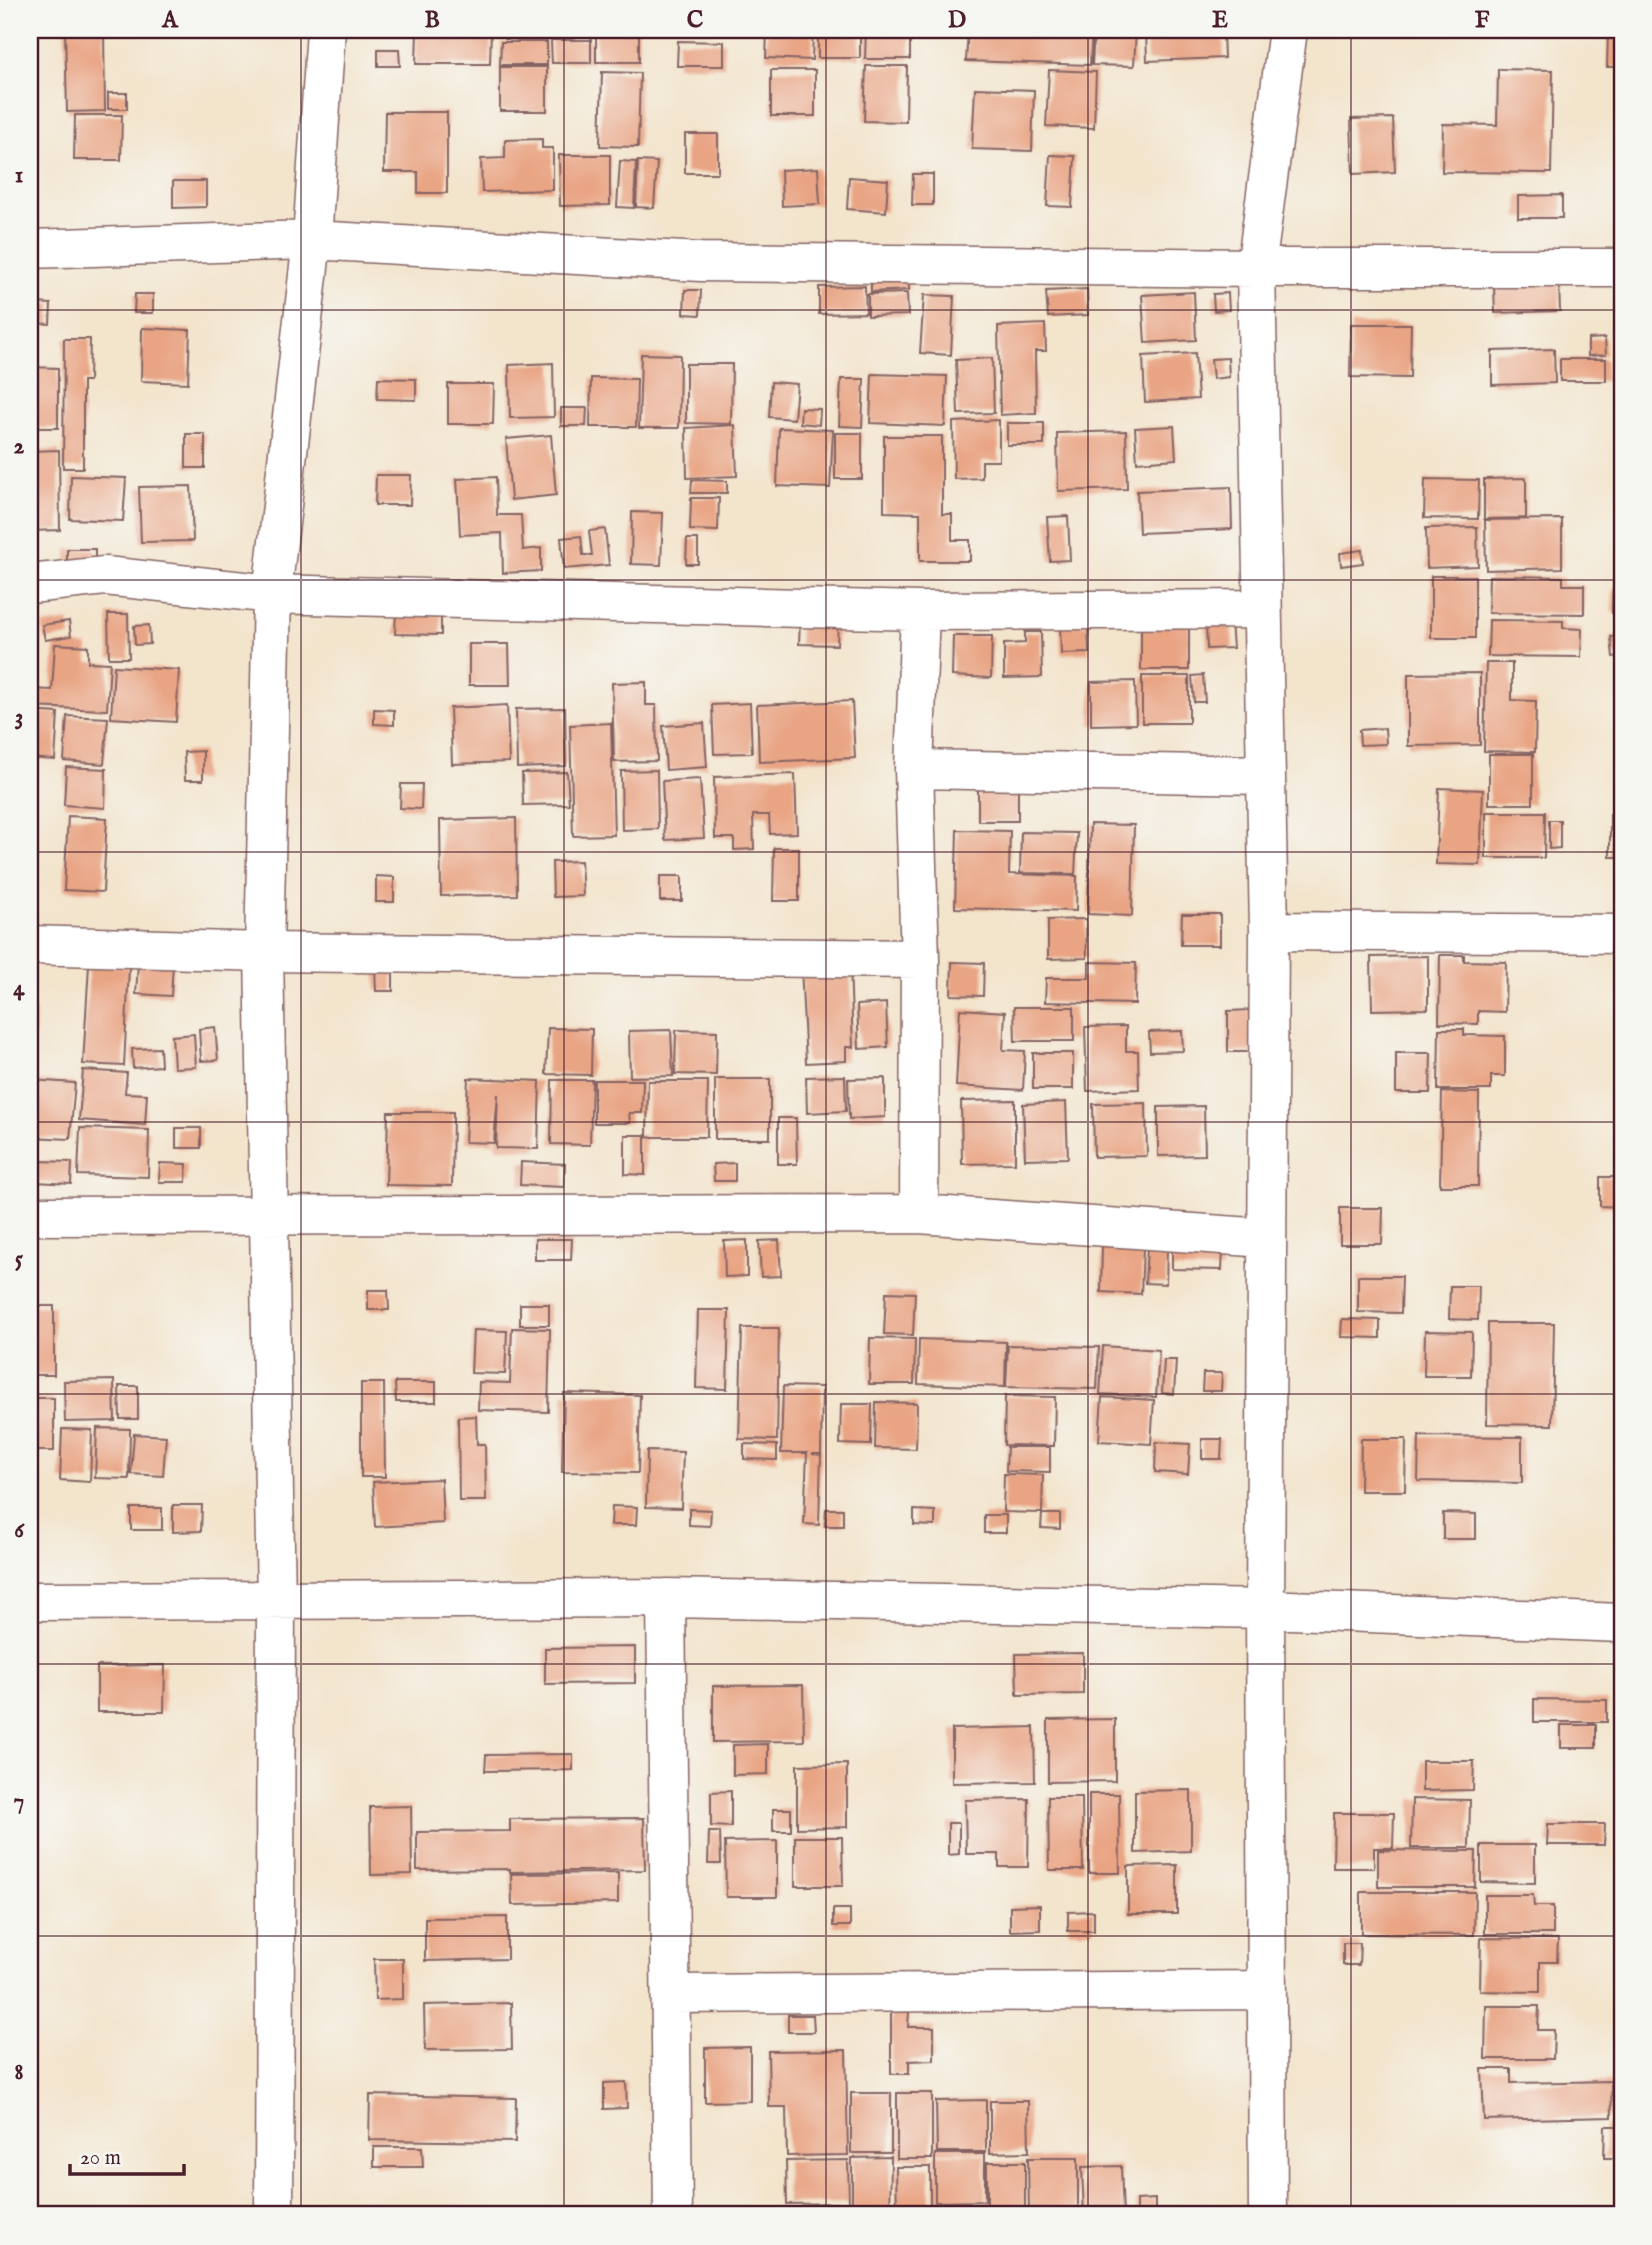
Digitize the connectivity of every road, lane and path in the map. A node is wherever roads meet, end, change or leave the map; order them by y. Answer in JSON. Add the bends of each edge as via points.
{"nodes":[{"id":1,"x":326,"y":30,"type":"edge"},
{"id":2,"x":1288,"y":30,"type":"edge"},
{"id":3,"x":312,"y":240,"type":"junction"},
{"id":4,"x":30,"y":249,"type":"edge"},
{"id":5,"x":1255,"y":268,"type":"junction"},
{"id":6,"x":1622,"y":268,"type":"edge"},
{"id":7,"x":30,"y":584,"type":"edge"},
{"id":8,"x":272,"y":594,"type":"junction"},
{"id":9,"x":1261,"y":609,"type":"junction"},
{"id":10,"x":920,"y":611,"type":"junction"},
{"id":11,"x":914,"y":769,"type":"junction"},
{"id":12,"x":1264,"y":775,"type":"junction"},
{"id":13,"x":1269,"y":931,"type":"junction"},
{"id":14,"x":1622,"y":934,"type":"edge"},
{"id":15,"x":30,"y":945,"type":"edge"},
{"id":16,"x":264,"y":951,"type":"junction"},
{"id":17,"x":920,"y":959,"type":"junction"},
{"id":18,"x":270,"y":1214,"type":"junction"},
{"id":19,"x":919,"y":1214,"type":"junction"},
{"id":20,"x":30,"y":1216,"type":"edge"},
{"id":21,"x":1266,"y":1238,"type":"junction"},
{"id":22,"x":666,"y":1598,"type":"junction"},
{"id":23,"x":30,"y":1601,"type":"edge"},
{"id":24,"x":276,"y":1601,"type":"junction"},
{"id":25,"x":1265,"y":1609,"type":"junction"},
{"id":26,"x":1622,"y":1623,"type":"edge"},
{"id":27,"x":1267,"y":1990,"type":"junction"},
{"id":28,"x":672,"y":1994,"type":"junction"},
{"id":29,"x":274,"y":2215,"type":"edge"},
{"id":30,"x":673,"y":2215,"type":"edge"},
{"id":31,"x":1268,"y":2215,"type":"edge"}],
"edges":[{"from":1,"to":3,"type":"street"},
{"from":2,"to":5,"type":"street"},
{"from":3,"to":4,"type":"street"},
{"from":3,"to":5,"type":"street","via":[[701,262]]},
{"from":3,"to":8,"type":"street"},
{"from":5,"to":6,"type":"street"},
{"from":5,"to":9,"type":"street"},
{"from":7,"to":8,"type":"street","via":[[106,576]]},
{"from":8,"to":10,"type":"street"},
{"from":8,"to":16,"type":"street"},
{"from":9,"to":10,"type":"street"},
{"from":9,"to":12,"type":"street"},
{"from":10,"to":11,"type":"street"},
{"from":11,"to":12,"type":"street"},
{"from":11,"to":17,"type":"street"},
{"from":12,"to":13,"type":"street"},
{"from":13,"to":14,"type":"street"},
{"from":13,"to":21,"type":"street"},
{"from":15,"to":16,"type":"street"},
{"from":16,"to":17,"type":"street"},
{"from":16,"to":18,"type":"street"},
{"from":17,"to":19,"type":"street"},
{"from":18,"to":19,"type":"street"},
{"from":18,"to":20,"type":"street"},
{"from":18,"to":24,"type":"street"},
{"from":19,"to":21,"type":"street"},
{"from":21,"to":25,"type":"street"},
{"from":22,"to":24,"type":"street"},
{"from":22,"to":25,"type":"street"},
{"from":22,"to":28,"type":"street"},
{"from":23,"to":24,"type":"street"},
{"from":24,"to":29,"type":"street"},
{"from":25,"to":26,"type":"street"},
{"from":25,"to":27,"type":"street"},
{"from":27,"to":28,"type":"street"},
{"from":27,"to":31,"type":"street"},
{"from":28,"to":30,"type":"street"}]}
